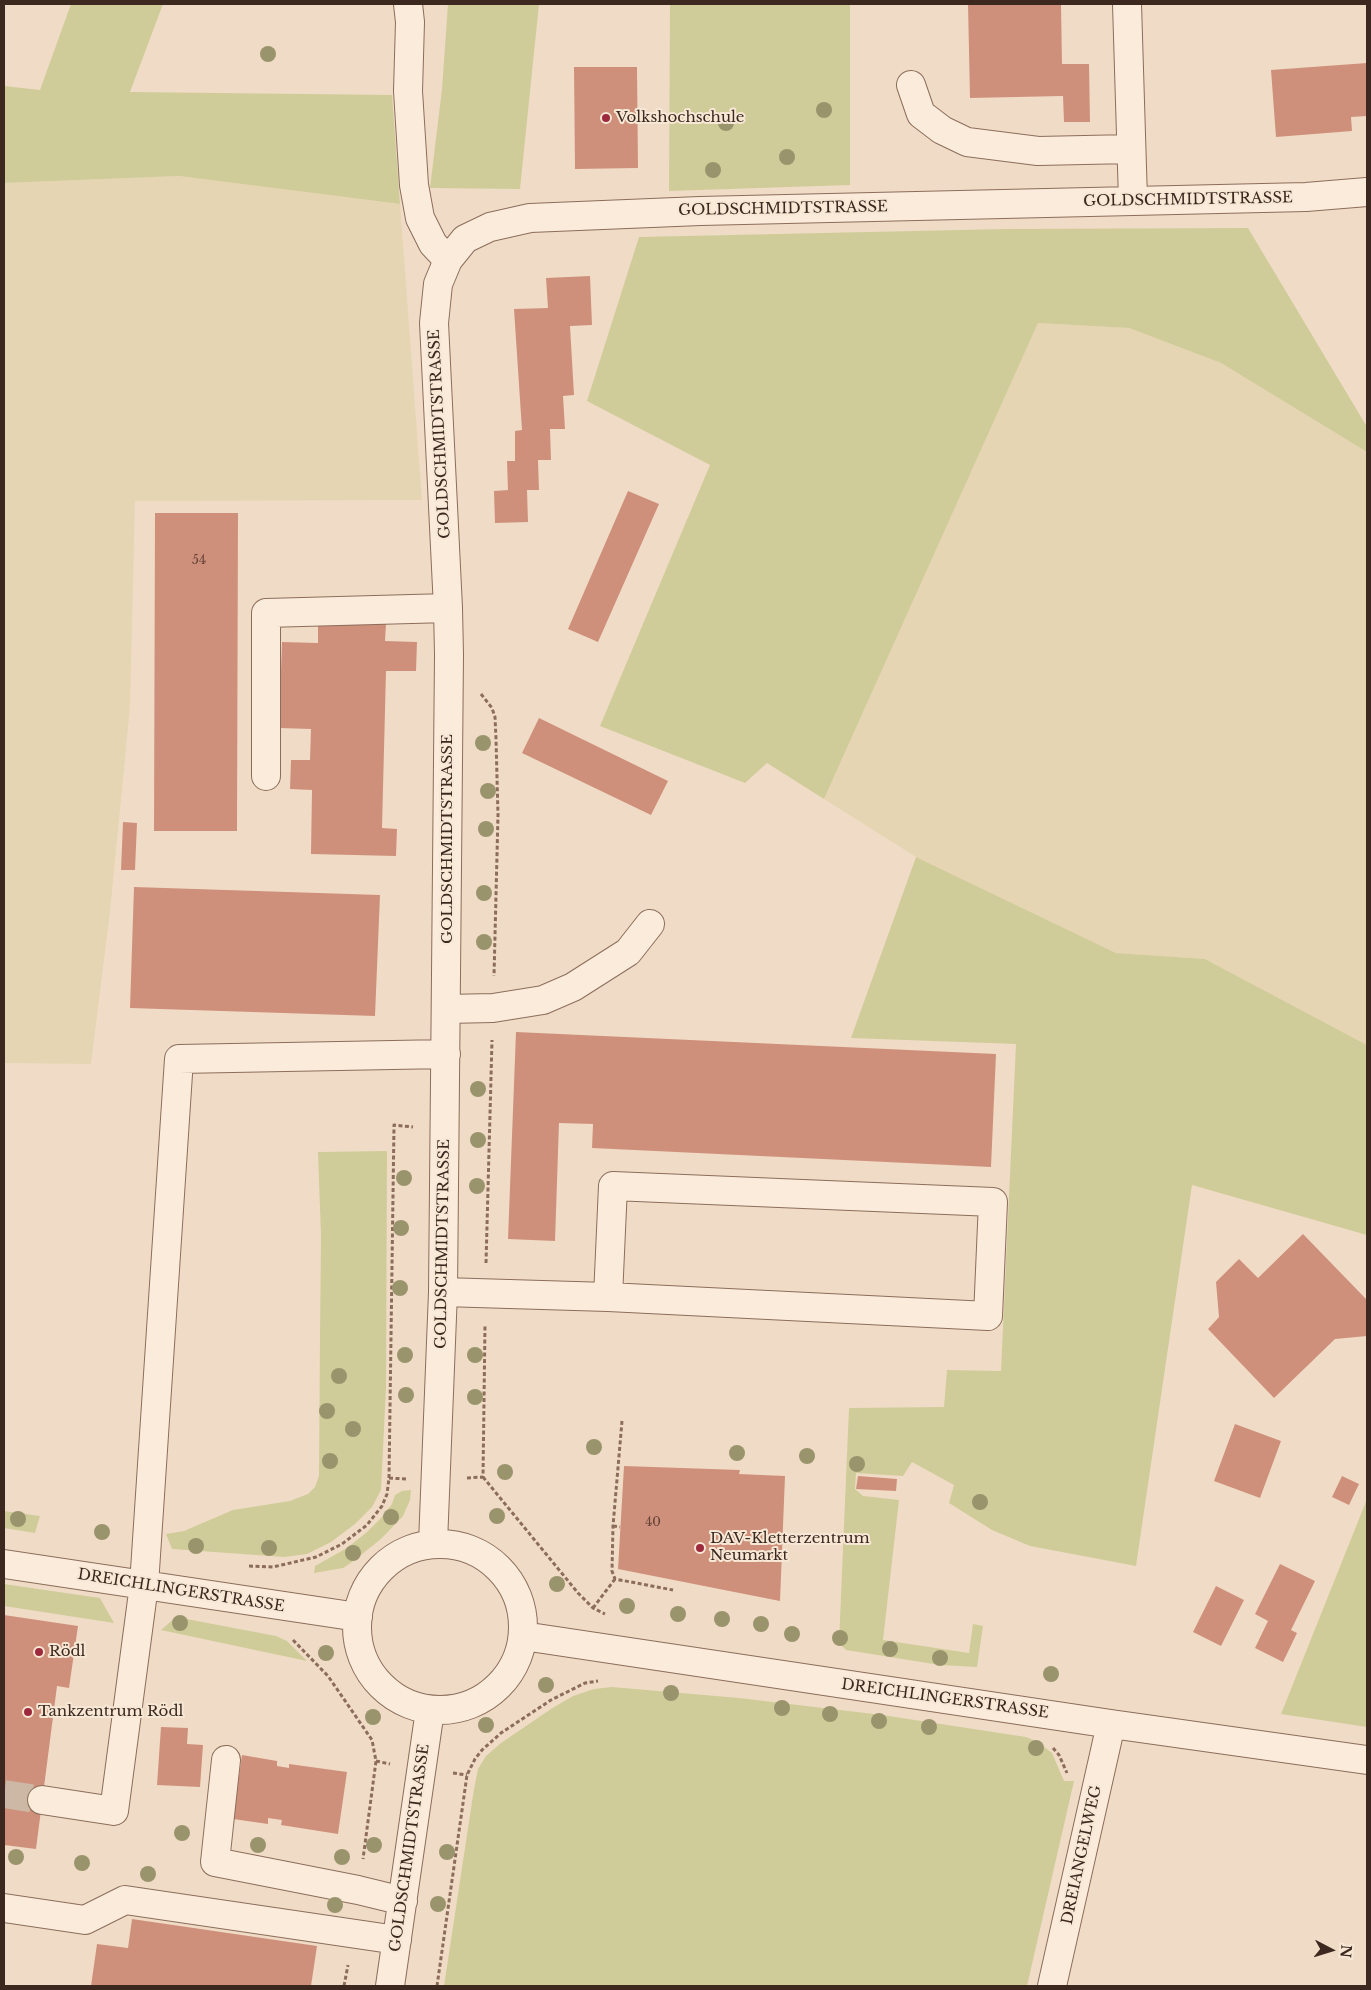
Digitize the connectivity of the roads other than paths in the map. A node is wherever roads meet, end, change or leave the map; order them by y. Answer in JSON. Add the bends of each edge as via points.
{"nodes":[{"id":1,"x":408,"y":4,"type":"edge"},
{"id":2,"x":1127,"y":4,"type":"edge"},
{"id":3,"x":911,"y":84,"type":"dead end"},
{"id":4,"x":1131,"y":149,"type":"junction"},
{"id":5,"x":1367,"y":192,"type":"edge"},
{"id":6,"x":1133,"y":200,"type":"junction"},
{"id":7,"x":448,"y":260,"type":"junction"},
{"id":8,"x":448,"y":608,"type":"junction"},
{"id":9,"x":266,"y":776,"type":"dead end"},
{"id":10,"x":650,"y":924,"type":"dead end"},
{"id":11,"x":446,"y":1009,"type":"junction"},
{"id":12,"x":446,"y":1054,"type":"junction"},
{"id":13,"x":443,"y":1292,"type":"junction"},
{"id":14,"x":608,"y":1297,"type":"junction"},
{"id":15,"x":433,"y":1544,"type":"junction"},
{"id":16,"x":4,"y":1564,"type":"edge"},
{"id":17,"x":144,"y":1585,"type":"junction"},
{"id":18,"x":358,"y":1617,"type":"junction"},
{"id":19,"x":523,"y":1636,"type":"junction"},
{"id":20,"x":430,"y":1710,"type":"junction"},
{"id":21,"x":1111,"y":1724,"type":"junction"},
{"id":22,"x":226,"y":1760,"type":"dead end"},
{"id":23,"x":1367,"y":1760,"type":"edge"},
{"id":24,"x":42,"y":1800,"type":"tunnel mouth"},
{"id":25,"x":402,"y":1901,"type":"junction"},
{"id":26,"x":4,"y":1908,"type":"edge"},
{"id":27,"x":397,"y":1940,"type":"junction"},
{"id":28,"x":390,"y":1986,"type":"edge"},
{"id":29,"x":1052,"y":1986,"type":"edge"}],
"edges":[{"from":1,"to":7,"type":"street","via":[[408,91],[414,185],[420,218],[433,244]]},
{"from":2,"to":4,"type":"street"},
{"from":3,"to":4,"type":"street","via":[[921,114],[942,130],[967,142],[1038,151]]},
{"from":4,"to":6,"type":"street"},
{"from":5,"to":6,"type":"street","name":"GOLDSCHMIDTSTRASSE","via":[[1306,197]]},
{"from":6,"to":7,"type":"street","name":"GOLDSCHMIDTSTRASSE","via":[[530,218],[490,227],[464,239]]},
{"from":7,"to":8,"type":"street","name":"GOLDSCHMIDTSTRASSE","via":[[438,284],[434,323]]},
{"from":8,"to":9,"type":"street","via":[[266,613]]},
{"from":8,"to":11,"type":"street","name":"GOLDSCHMIDTSTRASSE"},
{"from":10,"to":11,"type":"street","via":[[628,952],[573,987],[543,1000],[493,1008]]},
{"from":11,"to":12,"type":"street","name":"GOLDSCHMIDTSTRASSE"},
{"from":12,"to":13,"type":"street","name":"GOLDSCHMIDTSTRASSE"},
{"from":12,"to":17,"type":"street","via":[[178,1059]]},
{"from":13,"to":14,"type":"street"},
{"from":13,"to":15,"type":"street","name":"GOLDSCHMIDTSTRASSE"},
{"from":14,"to":14,"type":"street","via":[[988,1316],[993,1202],[613,1186]]},
{"from":15,"to":18,"type":"street","via":[[406,1551],[383,1567],[366,1590]]},
{"from":15,"to":19,"type":"street","via":[[458,1545],[480,1554],[500,1569],[514,1588],[522,1612]]},
{"from":16,"to":17,"type":"street","name":"DREICHLINGERSTRASSE"},
{"from":17,"to":18,"type":"street","name":"DREICHLINGERSTRASSE"},
{"from":17,"to":24,"type":"street","via":[[114,1811]]},
{"from":18,"to":20,"type":"street","via":[[358,1643],[368,1668],[384,1688],[405,1703]]},
{"from":19,"to":20,"type":"street","via":[[516,1662],[502,1683],[481,1700],[456,1709]]},
{"from":19,"to":21,"type":"street","name":"DREICHLINGERSTRASSE"},
{"from":20,"to":25,"type":"street","name":"GOLDSCHMIDTSTRASSE"},
{"from":21,"to":23,"type":"street","name":"DREICHLINGERSTRASSE"},
{"from":21,"to":29,"type":"street","name":"DREIANGELWEG"},
{"from":22,"to":25,"type":"street","via":[[215,1862]]},
{"from":25,"to":27,"type":"street","name":"GOLDSCHMIDTSTRASSE"},
{"from":26,"to":27,"type":"street","via":[[86,1920],[125,1900]]},
{"from":27,"to":28,"type":"street","name":"GOLDSCHMIDTSTRASSE"}]}
